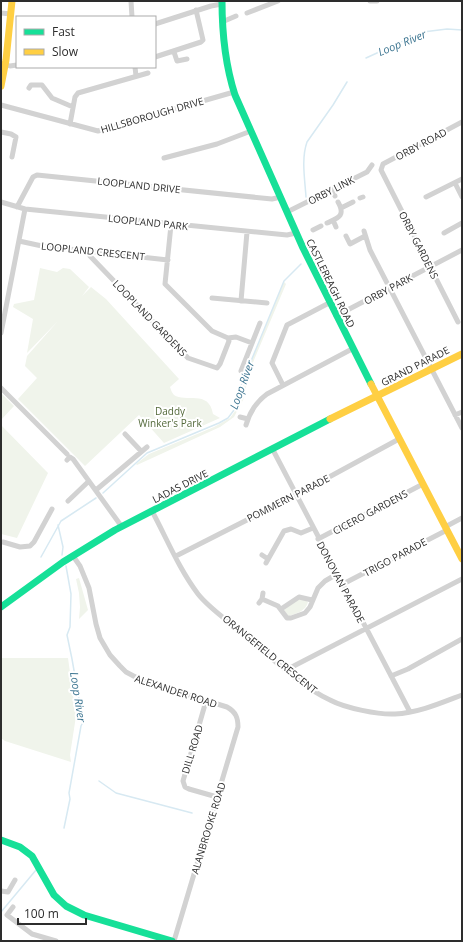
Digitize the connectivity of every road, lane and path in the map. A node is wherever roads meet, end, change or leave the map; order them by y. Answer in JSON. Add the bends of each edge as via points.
{"nodes":[{"id":1,"x":12,"y":1,"type":"edge"},
{"id":2,"x":131,"y":1,"type":"edge"},
{"id":3,"x":278,"y":1,"type":"edge"},
{"id":4,"x":370,"y":1,"type":"edge"},
{"id":5,"x":377,"y":1,"type":"edge"},
{"id":6,"x":222,"y":2,"type":"edge"},
{"id":7,"x":196,"y":10,"type":"junction"},
{"id":8,"x":1,"y":13,"type":"edge"},
{"id":9,"x":247,"y":13,"type":"dead end"},
{"id":10,"x":11,"y":14,"type":"junction"},
{"id":11,"x":132,"y":16,"type":"edge"},
{"id":12,"x":236,"y":16,"type":"dead end"},
{"id":13,"x":222,"y":22,"type":"junction"},
{"id":14,"x":156,"y":24,"type":"edge"},
{"id":15,"x":174,"y":52,"type":"junction"},
{"id":16,"x":156,"y":58,"type":"edge"},
{"id":17,"x":187,"y":58,"type":"dead end"},
{"id":18,"x":3,"y":64,"type":"edge"},
{"id":19,"x":16,"y":65,"type":"edge"},
{"id":20,"x":135,"y":68,"type":"edge"},
{"id":21,"x":148,"y":73,"type":"dead end"},
{"id":22,"x":136,"y":76,"type":"junction"},
{"id":23,"x":1,"y":86,"type":"edge"},
{"id":24,"x":29,"y":88,"type":"dead end"},
{"id":25,"x":234,"y":92,"type":"junction"},
{"id":26,"x":1,"y":105,"type":"edge"},
{"id":27,"x":73,"y":107,"type":"junction"},
{"id":28,"x":462,"y":122,"type":"edge"},
{"id":29,"x":70,"y":124,"type":"junction"},
{"id":30,"x":251,"y":131,"type":"junction"},
{"id":31,"x":1,"y":132,"type":"edge"},
{"id":32,"x":12,"y":157,"type":"dead end"},
{"id":33,"x":164,"y":158,"type":"dead end"},
{"id":34,"x":372,"y":165,"type":"dead end"},
{"id":35,"x":381,"y":168,"type":"joint"},
{"id":36,"x":462,"y":179,"type":"edge"},
{"id":37,"x":455,"y":183,"type":"junction"},
{"id":38,"x":332,"y":189,"type":"junction"},
{"id":39,"x":335,"y":196,"type":"dead end"},
{"id":40,"x":281,"y":197,"type":"junction"},
{"id":41,"x":462,"y":197,"type":"edge"},
{"id":42,"x":426,"y":198,"type":"dead end"},
{"id":43,"x":1,"y":202,"type":"edge"},
{"id":44,"x":338,"y":202,"type":"dead end"},
{"id":45,"x":353,"y":202,"type":"dead end"},
{"id":46,"x":17,"y":207,"type":"junction"},
{"id":47,"x":342,"y":208,"type":"junction"},
{"id":48,"x":25,"y":209,"type":"junction"},
{"id":49,"x":287,"y":212,"type":"junction"},
{"id":50,"x":334,"y":220,"type":"junction"},
{"id":51,"x":326,"y":223,"type":"dead end"},
{"id":52,"x":462,"y":223,"type":"edge"},
{"id":53,"x":171,"y":224,"type":"junction"},
{"id":54,"x":321,"y":226,"type":"dead end"},
{"id":55,"x":336,"y":227,"type":"dead end"},
{"id":56,"x":313,"y":230,"type":"dead end"},
{"id":57,"x":247,"y":232,"type":"junction"},
{"id":58,"x":296,"y":233,"type":"junction"},
{"id":59,"x":444,"y":233,"type":"dead end"},
{"id":60,"x":346,"y":236,"type":"dead end"},
{"id":61,"x":19,"y":241,"type":"junction"},
{"id":62,"x":462,"y":250,"type":"edge"},
{"id":63,"x":89,"y":251,"type":"junction"},
{"id":64,"x":168,"y":260,"type":"junction"},
{"id":65,"x":430,"y":267,"type":"junction"},
{"id":66,"x":389,"y":288,"type":"junction"},
{"id":67,"x":212,"y":298,"type":"dead end"},
{"id":68,"x":241,"y":301,"type":"junction"},
{"id":69,"x":267,"y":303,"type":"dead end"},
{"id":70,"x":329,"y":303,"type":"junction"},
{"id":71,"x":4,"y":305,"type":"edge"},
{"id":72,"x":336,"y":316,"type":"junction"},
{"id":73,"x":458,"y":322,"type":"dead end"},
{"id":74,"x":260,"y":323,"type":"dead end"},
{"id":75,"x":1,"y":333,"type":"edge"},
{"id":76,"x":227,"y":338,"type":"junction"},
{"id":77,"x":252,"y":344,"type":"junction"},
{"id":78,"x":352,"y":349,"type":"junction"},
{"id":79,"x":462,"y":354,"type":"edge"},
{"id":80,"x":431,"y":370,"type":"junction"},
{"id":81,"x":241,"y":371,"type":"dead end"},
{"id":82,"x":283,"y":385,"type":"junction"},
{"id":83,"x":1,"y":388,"type":"edge"},
{"id":84,"x":377,"y":396,"type":"junction"},
{"id":85,"x":462,"y":412,"type":"edge"},
{"id":86,"x":455,"y":415,"type":"junction"},
{"id":87,"x":240,"y":417,"type":"dead end"},
{"id":88,"x":248,"y":419,"type":"junction"},
{"id":89,"x":246,"y":425,"type":"dead end"},
{"id":90,"x":462,"y":428,"type":"edge"},
{"id":91,"x":125,"y":434,"type":"dead end"},
{"id":92,"x":399,"y":439,"type":"junction"},
{"id":93,"x":147,"y":447,"type":"dead end"},
{"id":94,"x":273,"y":450,"type":"junction"},
{"id":95,"x":141,"y":451,"type":"junction"},
{"id":96,"x":67,"y":454,"type":"dead end"},
{"id":97,"x":67,"y":460,"type":"dead end"},
{"id":98,"x":89,"y":481,"type":"junction"},
{"id":99,"x":423,"y":484,"type":"junction"},
{"id":100,"x":96,"y":490,"type":"junction"},
{"id":101,"x":296,"y":495,"type":"junction"},
{"id":102,"x":68,"y":501,"type":"dead end"},
{"id":103,"x":52,"y":509,"type":"dead end"},
{"id":104,"x":152,"y":511,"type":"junction"},
{"id":105,"x":462,"y":518,"type":"edge"},
{"id":106,"x":122,"y":527,"type":"junction"},
{"id":107,"x":313,"y":528,"type":"junction"},
{"id":108,"x":446,"y":528,"type":"junction"},
{"id":109,"x":318,"y":539,"type":"junction"},
{"id":110,"x":2,"y":543,"type":"edge"},
{"id":111,"x":262,"y":555,"type":"dead end"},
{"id":112,"x":73,"y":556,"type":"junction"},
{"id":113,"x":176,"y":556,"type":"junction"},
{"id":114,"x":462,"y":559,"type":"edge"},
{"id":115,"x":337,"y":574,"type":"junction"},
{"id":116,"x":462,"y":579,"type":"edge"},
{"id":117,"x":343,"y":584,"type":"junction"},
{"id":118,"x":261,"y":598,"type":"dead end"},
{"id":119,"x":312,"y":600,"type":"junction"},
{"id":120,"x":1,"y":607,"type":"edge"},
{"id":121,"x":281,"y":609,"type":"junction"},
{"id":122,"x":366,"y":629,"type":"junction"},
{"id":123,"x":462,"y":639,"type":"edge"},
{"id":124,"x":286,"y":670,"type":"junction"},
{"id":125,"x":391,"y":676,"type":"junction"},
{"id":126,"x":462,"y":695,"type":"edge"},
{"id":127,"x":206,"y":701,"type":"junction"},
{"id":128,"x":410,"y":712,"type":"junction"},
{"id":129,"x":236,"y":714,"type":"joint"},
{"id":130,"x":217,"y":797,"type":"junction"},
{"id":131,"x":1,"y":841,"type":"edge"},
{"id":132,"x":15,"y":880,"type":"dead end"},
{"id":133,"x":1,"y":891,"type":"edge"},
{"id":134,"x":13,"y":907,"type":"dead end"},
{"id":135,"x":159,"y":939,"type":"edge"},
{"id":136,"x":56,"y":941,"type":"edge"},
{"id":137,"x":173,"y":941,"type":"edge"}],
"edges":[{"from":1,"to":10,"type":"street"},
{"from":2,"to":11,"type":"street"},
{"from":3,"to":9,"type":"street"},
{"from":4,"to":5,"type":"street"},
{"from":6,"to":7,"type":"street"},
{"from":6,"to":13,"type":"street","name":"CASTLEREAGH ROAD"},
{"from":7,"to":14,"type":"street"},
{"from":7,"to":15,"type":"street","via":[[203,40]]},
{"from":8,"to":10,"type":"street"},
{"from":10,"to":18,"type":"street"},
{"from":12,"to":13,"type":"street"},
{"from":13,"to":25,"type":"street","name":"CASTLEREAGH ROAD","via":[[226,63]]},
{"from":15,"to":16,"type":"street"},
{"from":15,"to":17,"type":"street","via":[[177,61]]},
{"from":18,"to":19,"type":"street"},
{"from":18,"to":23,"type":"street"},
{"from":20,"to":22,"type":"street"},
{"from":21,"to":22,"type":"street"},
{"from":22,"to":27,"type":"street","via":[[78,93]]},
{"from":24,"to":27,"type":"street","via":[[30,85],[42,85],[52,98]]},
{"from":25,"to":29,"type":"street","name":"HILLSBOROUGH DRIVE","via":[[98,131]]},
{"from":25,"to":30,"type":"street","name":"CASTLEREAGH ROAD"},
{"from":26,"to":29,"type":"street","name":"HILLSBOROUGH DRIVE"},
{"from":27,"to":29,"type":"street"},
{"from":28,"to":35,"type":"street","name":"ORBY ROAD","via":[[383,164]]},
{"from":30,"to":33,"type":"street","via":[[217,144]]},
{"from":30,"to":40,"type":"street","name":"CASTLEREAGH ROAD"},
{"from":31,"to":32,"type":"street","via":[[16,137]]},
{"from":34,"to":38,"type":"street","name":"ORBY LINK","via":[[367,172]]},
{"from":35,"to":65,"type":"street","name":"ORBY GARDENS"},
{"from":36,"to":37,"type":"street"},
{"from":37,"to":41,"type":"street"},
{"from":37,"to":42,"type":"street"},
{"from":38,"to":39,"type":"street"},
{"from":38,"to":49,"type":"street","name":"ORBY LINK"},
{"from":40,"to":46,"type":"street","name":"LOOPLAND DRIVE","via":[[272,199],[37,175],[33,177]]},
{"from":40,"to":49,"type":"street","name":"CASTLEREAGH ROAD"},
{"from":43,"to":46,"type":"street","name":"LOOPLAND PARK"},
{"from":44,"to":47,"type":"street"},
{"from":45,"to":47,"type":"street"},
{"from":46,"to":48,"type":"street","name":"LOOPLAND PARK"},
{"from":47,"to":50,"type":"street","via":[[340,215]]},
{"from":48,"to":53,"type":"street","name":"LOOPLAND PARK"},
{"from":48,"to":61,"type":"street"},
{"from":49,"to":58,"type":"street","name":"CASTLEREAGH ROAD"},
{"from":50,"to":51,"type":"street"},
{"from":50,"to":55,"type":"street"},
{"from":52,"to":59,"type":"street"},
{"from":53,"to":57,"type":"street","name":"LOOPLAND PARK"},
{"from":53,"to":64,"type":"street"},
{"from":54,"to":56,"type":"street"},
{"from":57,"to":58,"type":"street","name":"LOOPLAND PARK","via":[[287,236]]},
{"from":57,"to":68,"type":"street"},
{"from":58,"to":70,"type":"street","name":"CASTLEREAGH ROAD"},
{"from":60,"to":66,"type":"street","via":[[351,246],[364,234]]},
{"from":61,"to":63,"type":"street","name":"LOOPLAND CRESCENT"},
{"from":61,"to":71,"type":"street"},
{"from":62,"to":65,"type":"street","name":"ORBY PARK"},
{"from":63,"to":64,"type":"street","name":"LOOPLAND CRESCENT"},
{"from":63,"to":76,"type":"street","name":"LOOPLAND GARDENS","via":[[90,256],[188,358],[217,368],[229,341]]},
{"from":64,"to":76,"type":"street","via":[[165,284],[212,331]]},
{"from":65,"to":66,"type":"street","name":"ORBY PARK"},
{"from":65,"to":73,"type":"street","name":"ORBY GARDENS"},
{"from":66,"to":72,"type":"street","name":"ORBY PARK"},
{"from":66,"to":80,"type":"street"},
{"from":67,"to":68,"type":"street"},
{"from":68,"to":69,"type":"street"},
{"from":70,"to":72,"type":"street","name":"CASTLEREAGH ROAD"},
{"from":70,"to":82,"type":"street","via":[[287,326],[272,363]]},
{"from":71,"to":75,"type":"street"},
{"from":72,"to":78,"type":"street","name":"CASTLEREAGH ROAD"},
{"from":74,"to":77,"type":"street"},
{"from":76,"to":77,"type":"street","via":[[236,338]]},
{"from":77,"to":81,"type":"street"},
{"from":78,"to":82,"type":"street"},
{"from":78,"to":84,"type":"street","name":"CASTLEREAGH ROAD"},
{"from":79,"to":80,"type":"street","name":"GRAND PARADE"},
{"from":80,"to":84,"type":"street","name":"GRAND PARADE"},
{"from":80,"to":86,"type":"street"},
{"from":82,"to":88,"type":"street","via":[[258,400]]},
{"from":83,"to":96,"type":"street"},
{"from":84,"to":92,"type":"street","name":"CASTLEREAGH ROAD"},
{"from":84,"to":94,"type":"street","name":"LADAS DRIVE"},
{"from":85,"to":86,"type":"street"},
{"from":86,"to":90,"type":"street"},
{"from":87,"to":88,"type":"street"},
{"from":88,"to":89,"type":"street"},
{"from":91,"to":95,"type":"street"},
{"from":92,"to":99,"type":"street","name":"CASTLEREAGH ROAD"},
{"from":92,"to":101,"type":"street","name":"POMMERN PARADE"},
{"from":93,"to":95,"type":"street"},
{"from":94,"to":101,"type":"street","name":"DONOVAN PARADE"},
{"from":94,"to":104,"type":"street","name":"LADAS DRIVE"},
{"from":95,"to":100,"type":"street"},
{"from":97,"to":98,"type":"street","via":[[70,457]]},
{"from":98,"to":100,"type":"street"},
{"from":98,"to":102,"type":"street"},
{"from":99,"to":108,"type":"street","name":"CASTLEREAGH ROAD"},
{"from":99,"to":109,"type":"street","name":"CICERO GARDENS"},
{"from":100,"to":106,"type":"street"},
{"from":101,"to":107,"type":"street","name":"DONOVAN PARADE"},
{"from":101,"to":113,"type":"street","name":"POMMERN PARADE"},
{"from":103,"to":110,"type":"street","via":[[30,546],[20,547]]},
{"from":104,"to":106,"type":"street","name":"LADAS DRIVE"},
{"from":104,"to":113,"type":"street","name":"ORANGEFIELD CRESCENT"},
{"from":105,"to":108,"type":"street","name":"TRIGO PARADE"},
{"from":106,"to":112,"type":"street","name":"LADAS DRIVE"},
{"from":107,"to":109,"type":"street","name":"DONOVAN PARADE"},
{"from":107,"to":111,"type":"street","via":[[301,533],[291,529],[284,531],[267,561]]},
{"from":108,"to":114,"type":"street","name":"CASTLEREAGH ROAD"},
{"from":108,"to":117,"type":"street","name":"TRIGO PARADE"},
{"from":109,"to":115,"type":"street","name":"DONOVAN PARADE"},
{"from":112,"to":120,"type":"street","name":"LADAS DRIVE"},
{"from":112,"to":127,"type":"street","name":"ALEXANDER ROAD","via":[[86,578],[100,638],[120,666],[133,677]]},
{"from":113,"to":124,"type":"street","name":"ORANGEFIELD CRESCENT","via":[[186,577],[199,595]]},
{"from":115,"to":117,"type":"street","name":"DONOVAN PARADE"},
{"from":115,"to":119,"type":"street","via":[[318,588]]},
{"from":116,"to":122,"type":"street"},
{"from":117,"to":122,"type":"street","name":"DONOVAN PARADE"},
{"from":118,"to":121,"type":"street"},
{"from":119,"to":121,"type":"street","via":[[299,597]]},
{"from":119,"to":121,"type":"street","via":[[308,610],[297,617],[286,618]]},
{"from":122,"to":124,"type":"street"},
{"from":122,"to":125,"type":"street","name":"DONOVAN PARADE"},
{"from":123,"to":125,"type":"street"},
{"from":124,"to":128,"type":"street","name":"ORANGEFIELD CRESCENT","via":[[331,701],[374,712]]},
{"from":125,"to":128,"type":"street","name":"DONOVAN PARADE"},
{"from":126,"to":128,"type":"street","name":"ORANGEFIELD CRESCENT"},
{"from":127,"to":129,"type":"street","name":"ALEXANDER ROAD"},
{"from":127,"to":130,"type":"street","name":"DILL ROAD","via":[[183,781],[189,789]]},
{"from":129,"to":130,"type":"street","name":"ALANBROOKE ROAD","via":[[238,728]]},
{"from":130,"to":137,"type":"street","name":"ALANBROOKE ROAD"},
{"from":131,"to":135,"type":"street","via":[[20,847],[32,856],[54,895],[66,906],[84,915]]},
{"from":132,"to":133,"type":"street","via":[[8,892]]},
{"from":134,"to":136,"type":"street","via":[[7,915],[32,934]]},
{"from":135,"to":137,"type":"street"}]}
